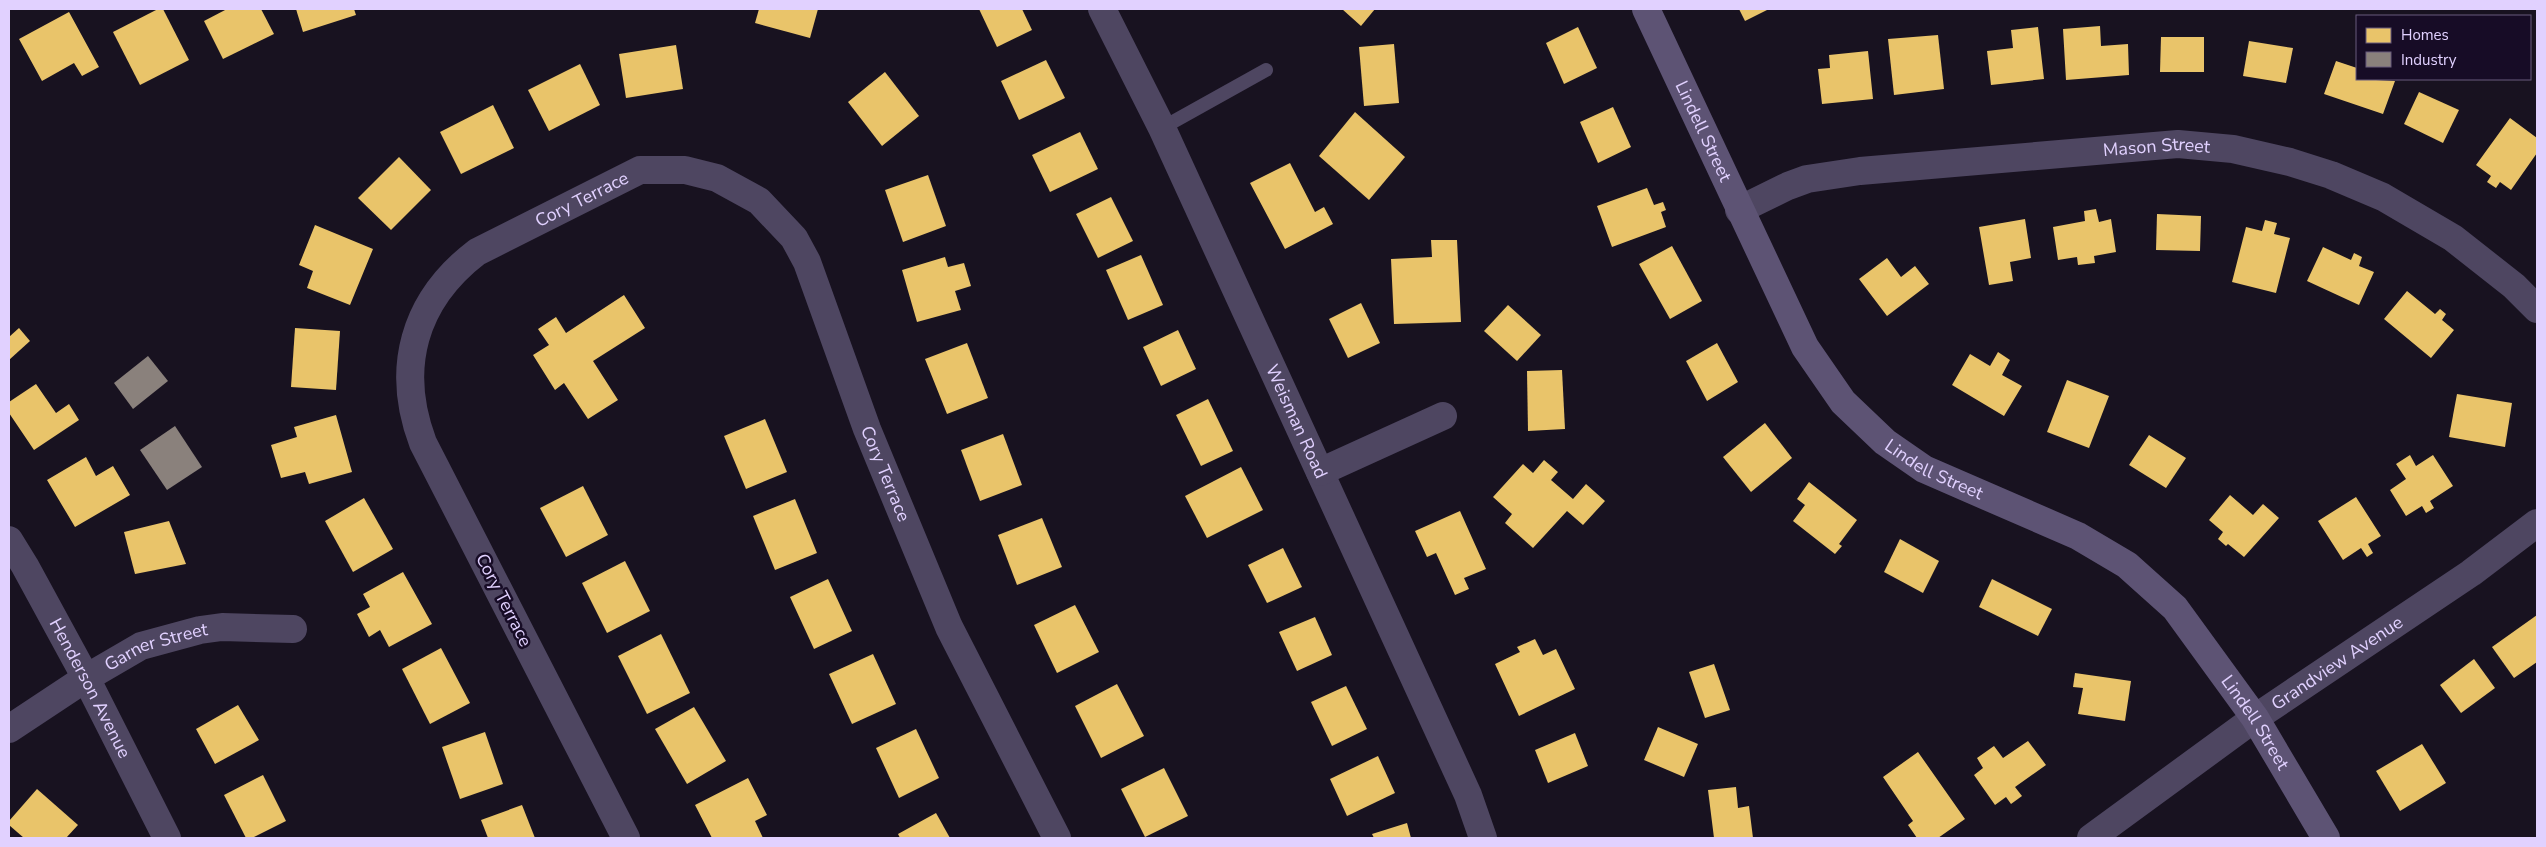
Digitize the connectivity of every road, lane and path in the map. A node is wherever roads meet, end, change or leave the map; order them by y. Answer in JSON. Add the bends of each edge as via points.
{"nodes":[{"id":1,"x":1102,"y":9,"type":"edge"},
{"id":2,"x":1646,"y":9,"type":"edge"},
{"id":3,"x":1266,"y":70,"type":"dead end"},
{"id":4,"x":1162,"y":128,"type":"junction"},
{"id":5,"x":1739,"y":210,"type":"junction"},
{"id":6,"x":2537,"y":309,"type":"edge"},
{"id":7,"x":1443,"y":416,"type":"dead end"},
{"id":8,"x":1320,"y":472,"type":"junction"},
{"id":9,"x":2537,"y":523,"type":"edge"},
{"id":10,"x":9,"y":540,"type":"edge"},
{"id":11,"x":293,"y":629,"type":"dead end"},
{"id":12,"x":86,"y":678,"type":"junction"},
{"id":13,"x":2255,"y":718,"type":"junction"},
{"id":14,"x":9,"y":729,"type":"edge"},
{"id":15,"x":167,"y":838,"type":"edge"},
{"id":16,"x":626,"y":838,"type":"edge"},
{"id":17,"x":1057,"y":838,"type":"edge"},
{"id":18,"x":1483,"y":838,"type":"edge"},
{"id":19,"x":2091,"y":838,"type":"edge"},
{"id":20,"x":2326,"y":838,"type":"edge"}],
"edges":[{"from":1,"to":4,"type":"street","name":"Weisman Road"},
{"from":2,"to":5,"type":"street","name":"Lindell Street"},
{"from":3,"to":4,"type":"lane"},
{"from":4,"to":8,"type":"street","name":"Weisman Road"},
{"from":5,"to":6,"type":"street","name":"Mason Street","via":[[1807,179],[1842,174],[2178,144],[2233,150],[2290,162],[2382,197],[2453,238],[2514,286]]},
{"from":5,"to":13,"type":"street","name":"Lindell Street","via":[[1805,347],[1843,402],[1885,442],[1924,469],[2078,536],[2126,565],[2175,608]]},
{"from":7,"to":8,"type":"street"},
{"from":8,"to":18,"type":"street","name":"Weisman Road","via":[[1468,795]]},
{"from":9,"to":13,"type":"street","name":"Grandview Avenue","via":[[2471,573]]},
{"from":10,"to":12,"type":"street","name":"Henderson Avenue"},
{"from":11,"to":12,"type":"street","name":"Garner Street","via":[[222,627],[182,634],[141,646]]},
{"from":12,"to":14,"type":"street","name":"Garner Street"},
{"from":12,"to":15,"type":"street","name":"Henderson Avenue"},
{"from":13,"to":19,"type":"street","name":"Grandview Avenue"},
{"from":13,"to":20,"type":"street","name":"Lindell Street"},
{"from":16,"to":17,"type":"street","name":"Cory Terrace","via":[[423,443],[410,394],[410,368],[414,341],[430,302],[445,280],[477,252],[640,170],[685,170],[717,178],[759,201],[794,238],[807,262],[867,429],[949,626]]}]}
